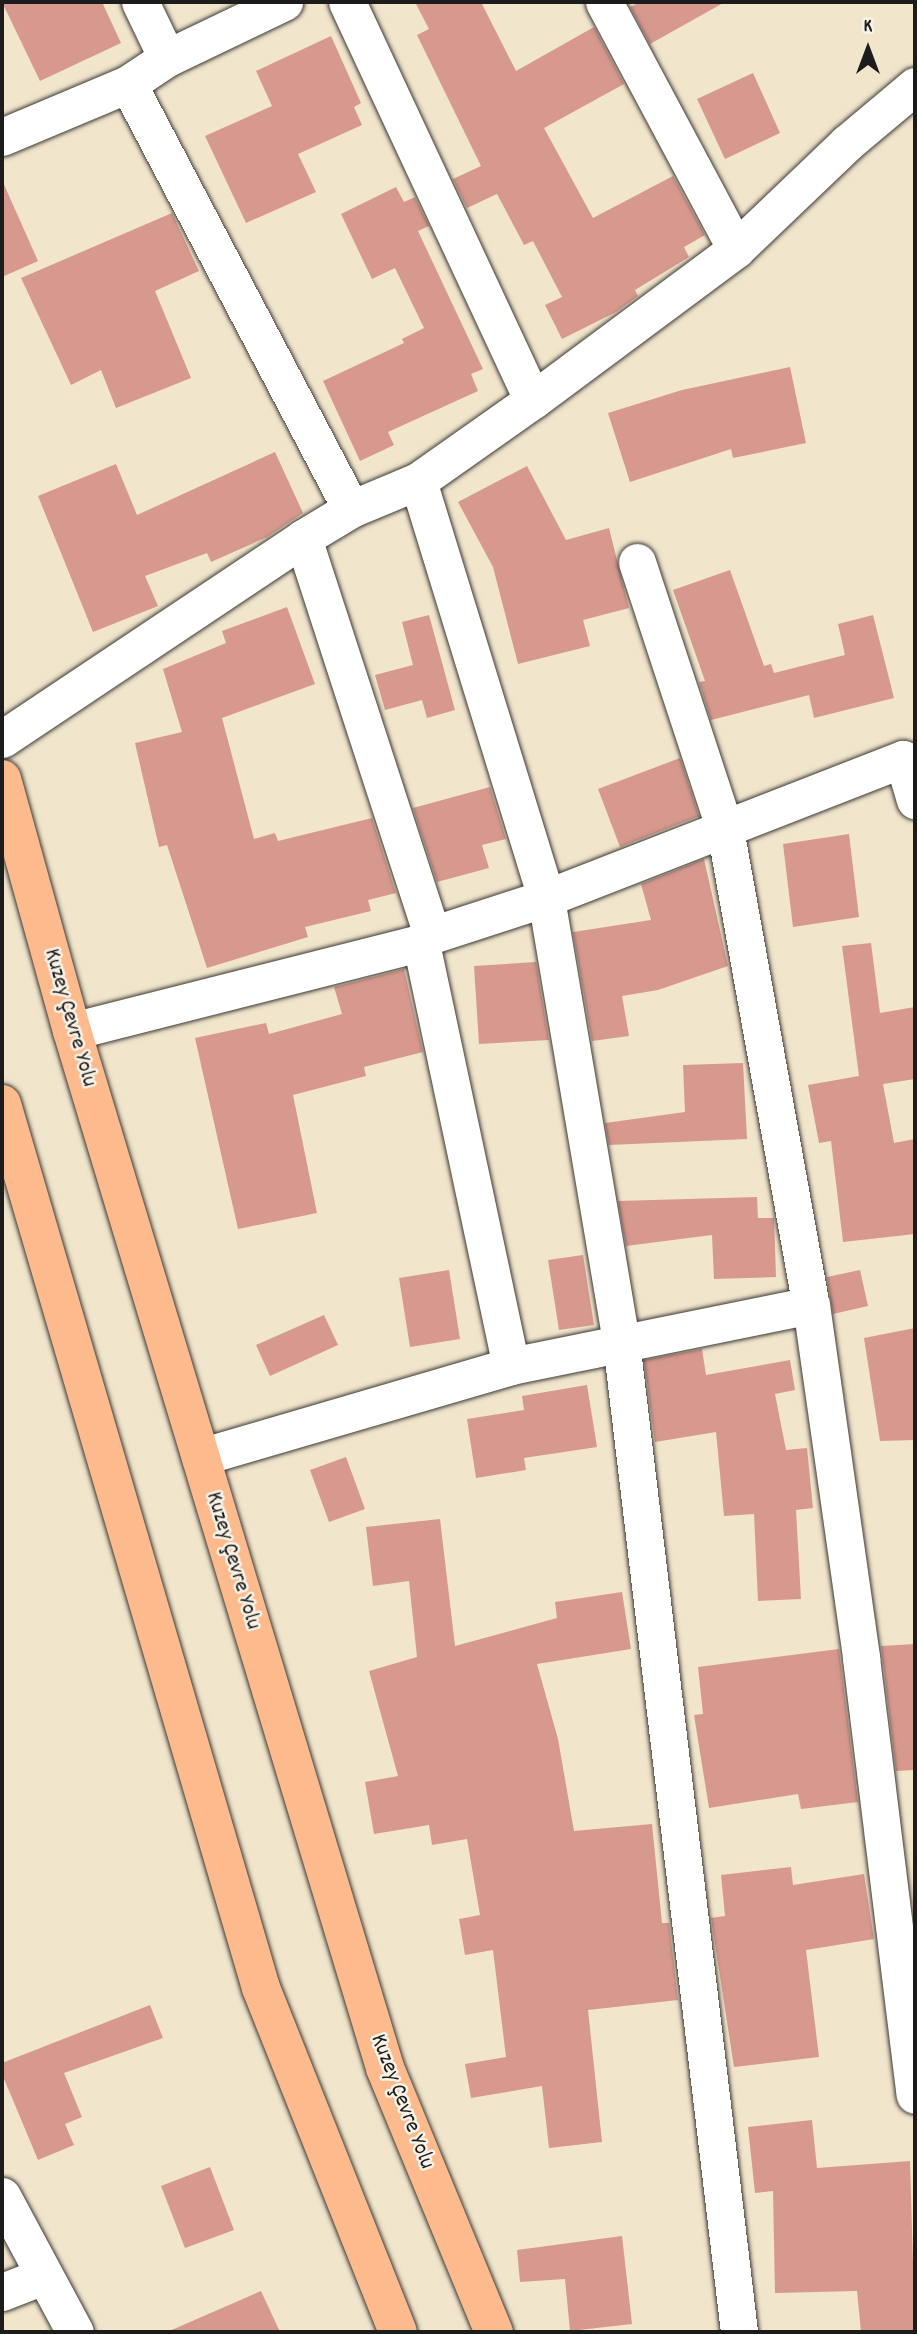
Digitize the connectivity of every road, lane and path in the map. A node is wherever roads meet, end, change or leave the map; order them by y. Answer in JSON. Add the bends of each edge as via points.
{"nodes":[{"id":1,"x":140,"y":2,"type":"edge"},
{"id":2,"x":284,"y":2,"type":"edge"},
{"id":3,"x":347,"y":2,"type":"edge"},
{"id":4,"x":604,"y":2,"type":"edge"},
{"id":5,"x":167,"y":58,"type":"junction"},
{"id":6,"x":128,"y":84,"type":"junction"},
{"id":7,"x":915,"y":86,"type":"edge"},
{"id":8,"x":2,"y":137,"type":"edge"},
{"id":9,"x":736,"y":248,"type":"junction"},
{"id":10,"x":533,"y":400,"type":"junction"},
{"id":11,"x":418,"y":481,"type":"junction"},
{"id":12,"x":351,"y":509,"type":"junction"},
{"id":13,"x":303,"y":538,"type":"junction"},
{"id":14,"x":637,"y":562,"type":"dead end"},
{"id":15,"x":2,"y":739,"type":"edge"},
{"id":16,"x":2,"y":779,"type":"edge"},
{"id":17,"x":915,"y":800,"type":"edge"},
{"id":18,"x":725,"y":830,"type":"junction"},
{"id":19,"x":546,"y":898,"type":"junction"},
{"id":20,"x":427,"y":939,"type":"junction"},
{"id":21,"x":72,"y":1031,"type":"junction"},
{"id":22,"x":2,"y":1104,"type":"edge"},
{"id":23,"x":811,"y":1305,"type":"junction"},
{"id":24,"x":621,"y":1342,"type":"junction"},
{"id":25,"x":511,"y":1366,"type":"junction"},
{"id":26,"x":200,"y":1457,"type":"junction"},
{"id":27,"x":915,"y":2095,"type":"edge"},
{"id":28,"x":2,"y":2196,"type":"edge"},
{"id":29,"x":43,"y":2276,"type":"junction"},
{"id":30,"x":2,"y":2292,"type":"edge"},
{"id":31,"x":75,"y":2332,"type":"edge"},
{"id":32,"x":398,"y":2332,"type":"edge"},
{"id":33,"x":494,"y":2332,"type":"edge"},
{"id":34,"x":739,"y":2332,"type":"edge"}],
"edges":[{"from":1,"to":5,"type":"street"},
{"from":2,"to":5,"type":"street"},
{"from":3,"to":10,"type":"street"},
{"from":4,"to":9,"type":"street"},
{"from":5,"to":6,"type":"street"},
{"from":6,"to":8,"type":"street"},
{"from":6,"to":12,"type":"street"},
{"from":7,"to":9,"type":"street","via":[[847,142]]},
{"from":9,"to":10,"type":"street"},
{"from":10,"to":11,"type":"street"},
{"from":11,"to":12,"type":"street"},
{"from":11,"to":19,"type":"street"},
{"from":12,"to":13,"type":"street"},
{"from":13,"to":15,"type":"street"},
{"from":13,"to":20,"type":"street"},
{"from":14,"to":18,"type":"street"},
{"from":16,"to":21,"type":"highway","name":"Kuzey Çevre Yolu"},
{"from":17,"to":18,"type":"street","via":[[903,759]]},
{"from":18,"to":19,"type":"street"},
{"from":18,"to":23,"type":"street"},
{"from":19,"to":20,"type":"street"},
{"from":19,"to":24,"type":"street"},
{"from":20,"to":21,"type":"street"},
{"from":20,"to":25,"type":"street"},
{"from":21,"to":26,"type":"highway","name":"Kuzey Çevre Yolu"},
{"from":22,"to":32,"type":"highway","via":[[261,1988]]},
{"from":23,"to":24,"type":"street"},
{"from":23,"to":27,"type":"street"},
{"from":24,"to":25,"type":"street"},
{"from":24,"to":34,"type":"street"},
{"from":25,"to":26,"type":"street"},
{"from":26,"to":33,"type":"highway","name":"Kuzey Çevre Yolu","via":[[385,2068]]},
{"from":28,"to":29,"type":"street"},
{"from":29,"to":30,"type":"street"},
{"from":29,"to":31,"type":"street"}]}
